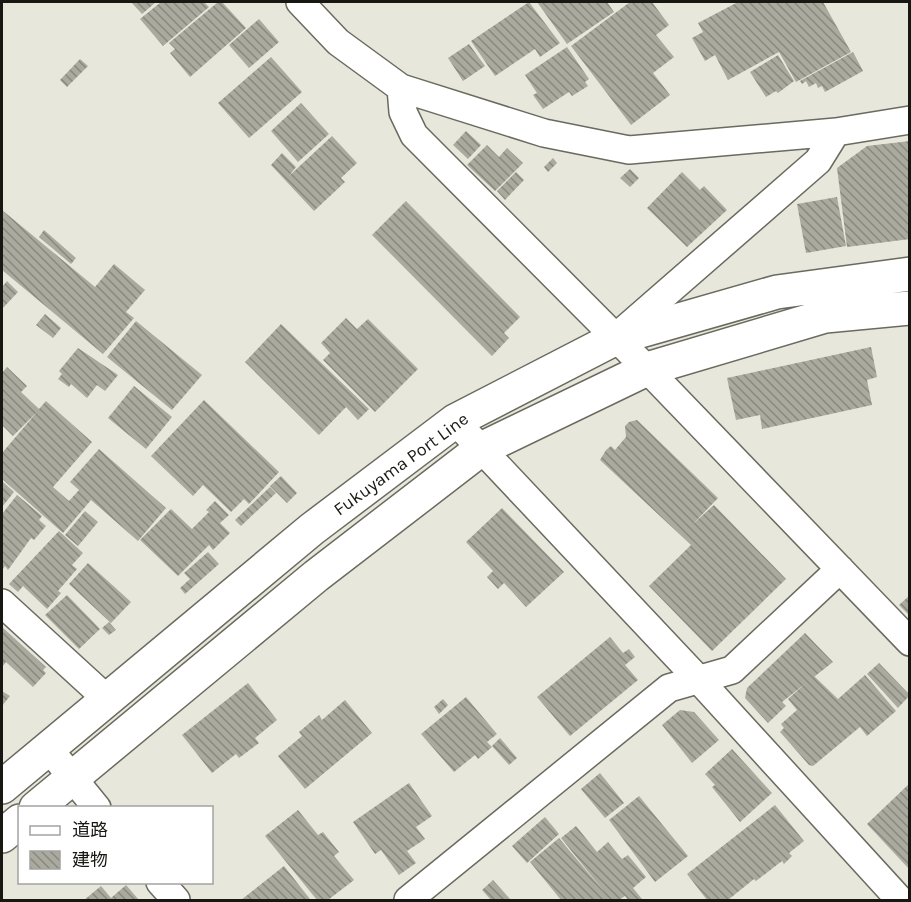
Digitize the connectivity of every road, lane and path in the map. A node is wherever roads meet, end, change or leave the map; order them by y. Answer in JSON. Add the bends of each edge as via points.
{"nodes":[{"id":1,"x":300,"y":2,"type":"edge"},
{"id":2,"x":401,"y":88,"type":"junction"},
{"id":3,"x":909,"y":120,"type":"edge"},
{"id":4,"x":836,"y":132,"type":"junction"},
{"id":5,"x":909,"y":274,"type":"edge"},
{"id":6,"x":909,"y":308,"type":"edge"},
{"id":7,"x":615,"y":338,"type":"junction"},
{"id":8,"x":647,"y":369,"type":"junction"},
{"id":9,"x":455,"y":421,"type":"junction"},
{"id":10,"x":481,"y":449,"type":"junction"},
{"id":11,"x":840,"y":569,"type":"junction"},
{"id":12,"x":2,"y":603,"type":"edge"},
{"id":13,"x":909,"y":642,"type":"edge"},
{"id":14,"x":699,"y":680,"type":"junction"},
{"id":15,"x":108,"y":700,"type":"junction"},
{"id":16,"x":50,"y":749,"type":"junction"},
{"id":17,"x":72,"y":778,"type":"junction"},
{"id":18,"x":2,"y":788,"type":"edge"},
{"id":19,"x":37,"y":806,"type":"edge"},
{"id":20,"x":96,"y":806,"type":"edge"},
{"id":21,"x":18,"y":823,"type":"edge"},
{"id":22,"x":2,"y":836,"type":"edge"},
{"id":23,"x":162,"y":884,"type":"edge"},
{"id":24,"x":887,"y":896,"type":"edge"},
{"id":25,"x":176,"y":900,"type":"edge"},
{"id":26,"x":408,"y":900,"type":"edge"}],
"edges":[{"from":1,"to":2,"type":"street","via":[[338,42]]},
{"from":2,"to":4,"type":"street","via":[[544,134],[629,150]]},
{"from":2,"to":7,"type":"street","via":[[403,112],[414,135]]},
{"from":3,"to":4,"type":"street"},
{"from":4,"to":7,"type":"street","via":[[818,161]]},
{"from":5,"to":7,"type":"main road","name":"Fukuyama Port Line","via":[[777,292]]},
{"from":6,"to":8,"type":"main road","name":"Fukuyama Port Line","via":[[825,316]]},
{"from":7,"to":8,"type":"street"},
{"from":7,"to":9,"type":"main road","name":"Fukuyama Port Line"},
{"from":8,"to":10,"type":"main road","name":"Fukuyama Port Line"},
{"from":8,"to":11,"type":"street"},
{"from":9,"to":10,"type":"street"},
{"from":9,"to":15,"type":"main road","name":"Fukuyama Port Line","via":[[312,529]]},
{"from":10,"to":14,"type":"street"},
{"from":10,"to":17,"type":"main road","name":"Fukuyama Port Line","via":[[316,576]]},
{"from":11,"to":13,"type":"street"},
{"from":11,"to":14,"type":"street","via":[[732,670]]},
{"from":12,"to":15,"type":"street"},
{"from":14,"to":24,"type":"street"},
{"from":14,"to":26,"type":"street","via":[[669,688]]},
{"from":15,"to":16,"type":"main road","name":"Fukuyama Port Line"},
{"from":16,"to":17,"type":"street"},
{"from":16,"to":18,"type":"main road","name":"Fukuyama Port Line"},
{"from":17,"to":19,"type":"main road","name":"Fukuyama Port Line"},
{"from":17,"to":20,"type":"street"},
{"from":21,"to":22,"type":"main road"},
{"from":23,"to":25,"type":"street"}]}
